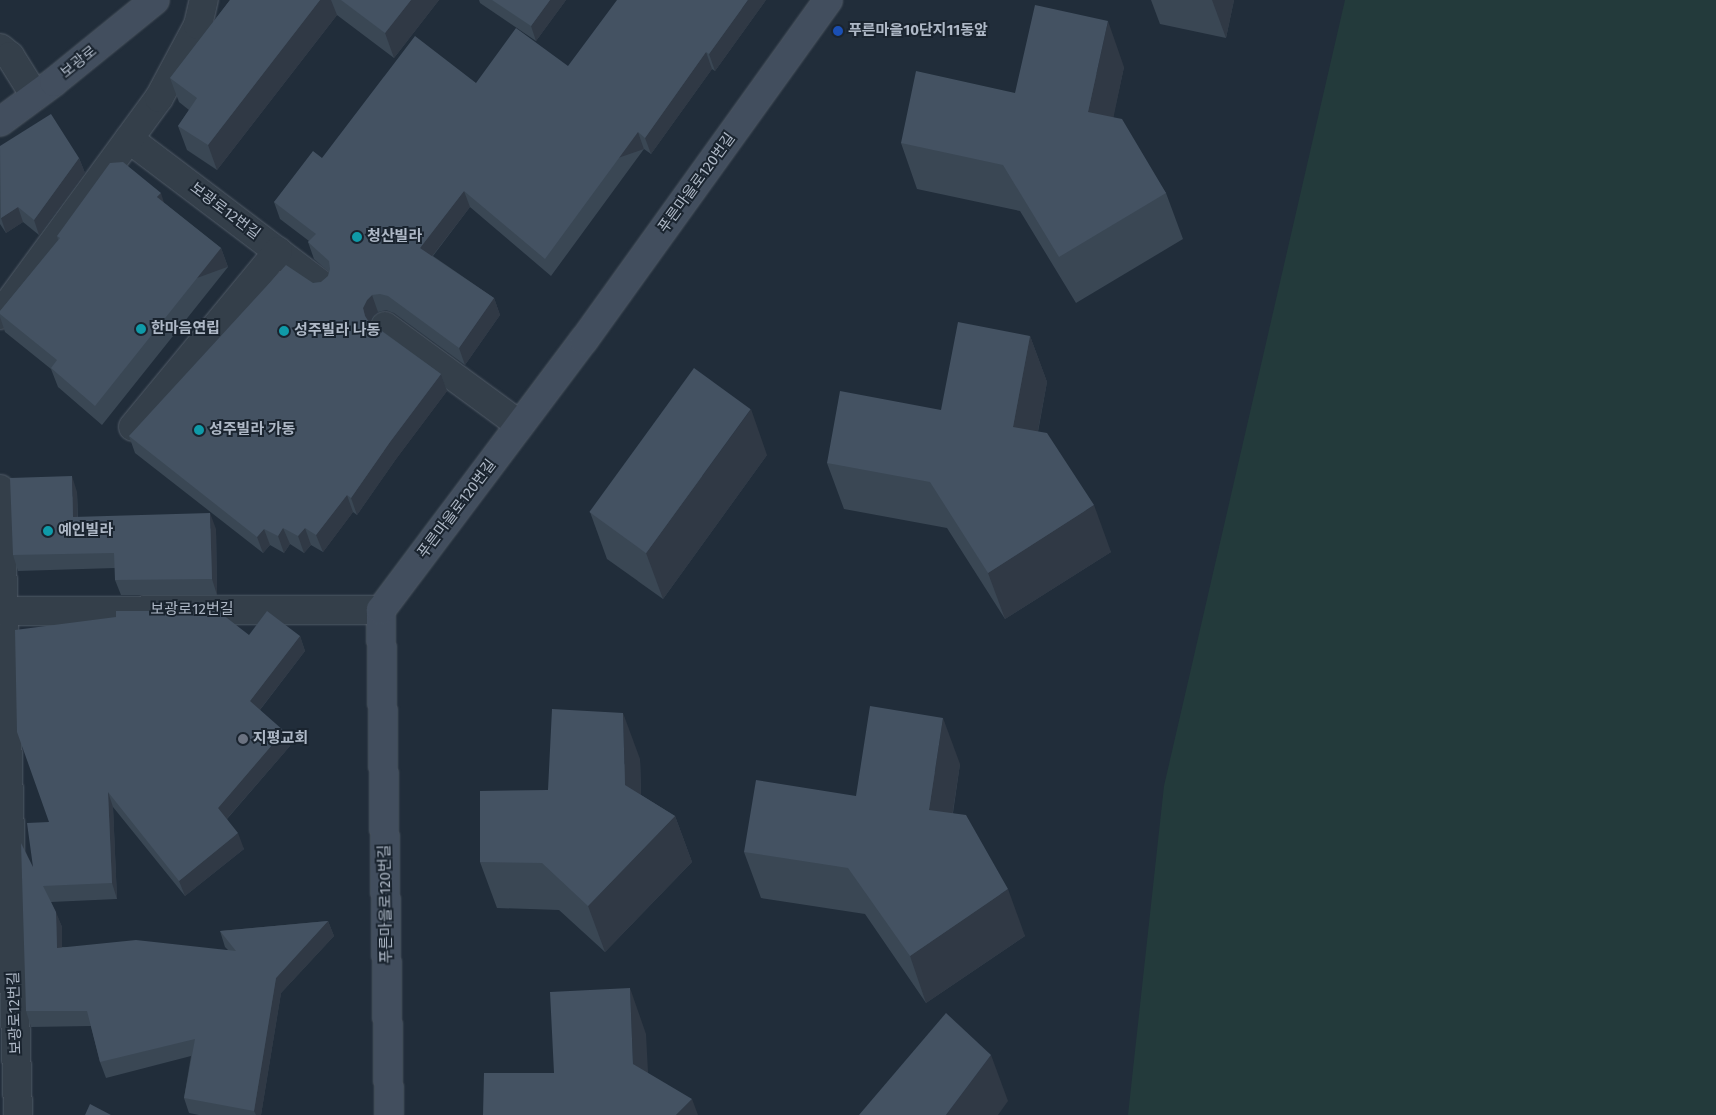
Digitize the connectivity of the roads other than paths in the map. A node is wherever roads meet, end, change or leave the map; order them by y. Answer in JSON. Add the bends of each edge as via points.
{"nodes":[{"id":1,"x":155,"y":0,"type":"edge"},
{"id":2,"x":204,"y":0,"type":"edge"},
{"id":3,"x":828,"y":0,"type":"edge"},
{"id":4,"x":0,"y":48,"type":"edge"},
{"id":5,"x":35,"y":96,"type":"junction"},
{"id":6,"x":0,"y":122,"type":"edge"},
{"id":7,"x":129,"y":139,"type":"junction"},
{"id":8,"x":278,"y":251,"type":"junction"},
{"id":9,"x":321,"y":284,"type":"edge"},
{"id":10,"x":0,"y":315,"type":"edge"},
{"id":11,"x":385,"y":326,"type":"dead end"},
{"id":12,"x":520,"y":425,"type":"junction"},
{"id":13,"x":133,"y":428,"type":"edge"},
{"id":14,"x":0,"y":489,"type":"edge"},
{"id":15,"x":381,"y":610,"type":"junction"},
{"id":16,"x":2,"y":611,"type":"edge"},
{"id":17,"x":4,"y":806,"type":"edge"},
{"id":18,"x":18,"y":1115,"type":"edge"},
{"id":19,"x":390,"y":1115,"type":"edge"}],
"edges":[{"from":1,"to":5,"type":"street","name":"보광로"},
{"from":2,"to":7,"type":"street","via":[[198,25],[168,82]]},
{"from":3,"to":12,"type":"street","name":"푸른마을로120번길"},
{"from":4,"to":5,"type":"street","via":[[10,56]]},
{"from":5,"to":6,"type":"street","name":"보광로"},
{"from":7,"to":8,"type":"street","name":"보광로12번길"},
{"from":7,"to":10,"type":"street"},
{"from":8,"to":9,"type":"street","name":"보광로12번길"},
{"from":8,"to":13,"type":"street"},
{"from":11,"to":12,"type":"street"},
{"from":12,"to":15,"type":"street","name":"푸른마을로120번길"},
{"from":14,"to":16,"type":"street","name":"보광로12번길"},
{"from":15,"to":16,"type":"street","name":"보광로12번길"},
{"from":15,"to":19,"type":"street","name":"푸른마을로120번길"},
{"from":16,"to":17,"type":"street","name":"보광로12번길"},
{"from":17,"to":18,"type":"street","name":"보광로12번길"}]}
